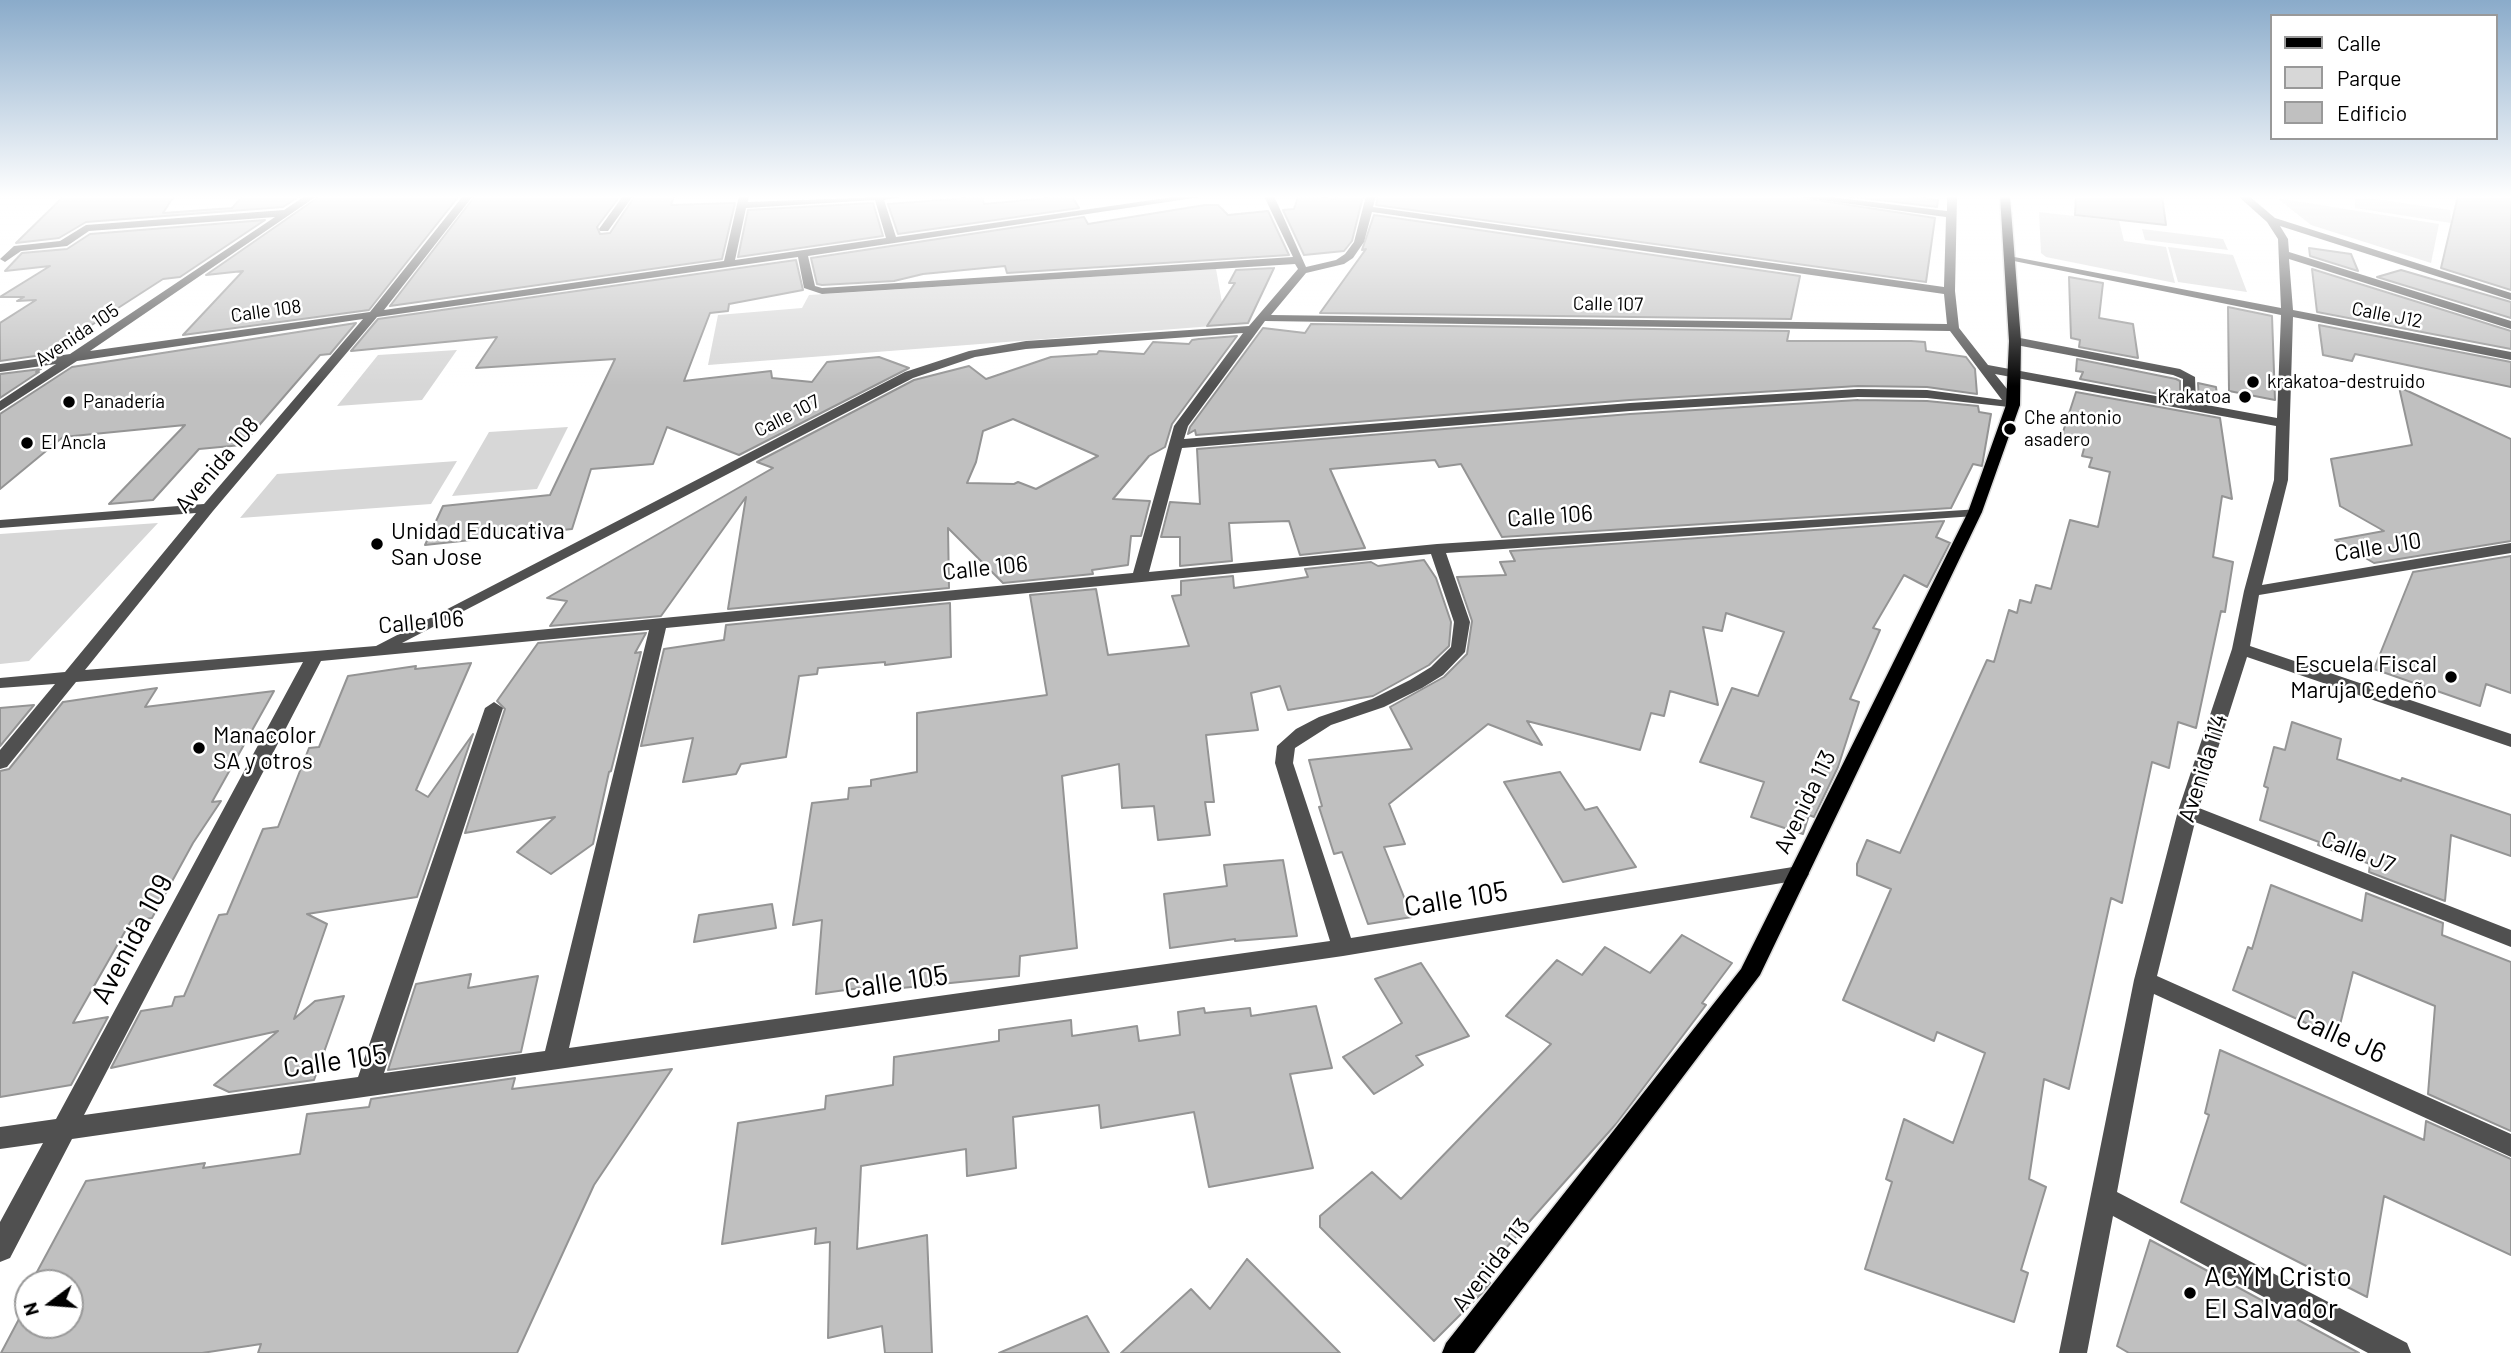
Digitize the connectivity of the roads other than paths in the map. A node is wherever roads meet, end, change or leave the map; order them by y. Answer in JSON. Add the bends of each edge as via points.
{"nodes":[{"id":1,"x":219,"y":259,"type":"edge"},
{"id":2,"x":418,"y":259,"type":"edge"},
{"id":3,"x":730,"y":259,"type":"edge"},
{"id":4,"x":757,"y":259,"type":"edge"},
{"id":5,"x":803,"y":259,"type":"edge"},
{"id":6,"x":1298,"y":259,"type":"edge"},
{"id":7,"x":1344,"y":259,"type":"edge"},
{"id":8,"x":1723,"y":259,"type":"edge"},
{"id":9,"x":1950,"y":259,"type":"edge"},
{"id":10,"x":2284,"y":259,"type":"edge"},
{"id":11,"x":2300,"y":259,"type":"edge"},
{"id":12,"x":2395,"y":259,"type":"edge"},
{"id":13,"x":2009,"y":260,"type":"joint"},
{"id":14,"x":729,"y":263,"type":"junction"},
{"id":15,"x":1301,"y":265,"type":"junction"},
{"id":16,"x":1949,"y":291,"type":"junction"},
{"id":17,"x":2511,"y":296,"type":"edge"},
{"id":18,"x":375,"y":313,"type":"junction"},
{"id":19,"x":2287,"y":313,"type":"junction"},
{"id":20,"x":1264,"y":318,"type":"junction"},
{"id":21,"x":2511,"y":325,"type":"edge"},
{"id":22,"x":1953,"y":328,"type":"junction"},
{"id":23,"x":1252,"y":329,"type":"junction"},
{"id":24,"x":2015,"y":341,"type":"junction"},
{"id":25,"x":2511,"y":356,"type":"edge"},
{"id":26,"x":76,"y":357,"type":"junction"},
{"id":27,"x":0,"y":368,"type":"edge"},
{"id":28,"x":1984,"y":368,"type":"junction"},
{"id":29,"x":2016,"y":373,"type":"junction"},
{"id":30,"x":2190,"y":404,"type":"junction"},
{"id":31,"x":2013,"y":405,"type":"junction"},
{"id":32,"x":0,"y":407,"type":"edge"},
{"id":33,"x":2284,"y":423,"type":"junction"},
{"id":34,"x":1176,"y":444,"type":"junction"},
{"id":35,"x":208,"y":508,"type":"junction"},
{"id":36,"x":1975,"y":512,"type":"junction"},
{"id":37,"x":0,"y":524,"type":"edge"},
{"id":38,"x":2511,"y":548,"type":"edge"},
{"id":39,"x":1437,"y":549,"type":"junction"},
{"id":40,"x":1140,"y":577,"type":"junction"},
{"id":41,"x":2252,"y":591,"type":"junction"},
{"id":42,"x":658,"y":625,"type":"junction"},
{"id":43,"x":2241,"y":649,"type":"junction"},
{"id":44,"x":375,"y":651,"type":"junction"},
{"id":45,"x":315,"y":656,"type":"junction"},
{"id":46,"x":69,"y":677,"type":"junction"},
{"id":47,"x":0,"y":683,"type":"edge"},
{"id":48,"x":494,"y":708,"type":"dead end"},
{"id":49,"x":2511,"y":741,"type":"edge"},
{"id":50,"x":0,"y":763,"type":"edge"},
{"id":51,"x":2188,"y":811,"type":"junction"},
{"id":52,"x":1799,"y":874,"type":"junction"},
{"id":53,"x":2511,"y":939,"type":"edge"},
{"id":54,"x":1343,"y":948,"type":"junction"},
{"id":55,"x":2146,"y":980,"type":"junction"},
{"id":56,"x":554,"y":1060,"type":"junction"},
{"id":57,"x":367,"y":1087,"type":"junction"},
{"id":58,"x":65,"y":1129,"type":"junction"},
{"id":59,"x":0,"y":1138,"type":"edge"},
{"id":60,"x":2511,"y":1146,"type":"edge"},
{"id":61,"x":2102,"y":1197,"type":"junction"},
{"id":62,"x":0,"y":1249,"type":"edge"},
{"id":63,"x":1456,"y":1353,"type":"edge"},
{"id":64,"x":2073,"y":1353,"type":"edge"},
{"id":65,"x":2397,"y":1353,"type":"edge"}],
"edges":[{"from":1,"to":26,"type":"street","name":"Avenida 105"},
{"from":2,"to":18,"type":"street","name":"Avenida 108"},
{"from":3,"to":14,"type":"street"},
{"from":4,"to":14,"type":"street","name":"Calle 108"},
{"from":5,"to":15,"type":"street","via":[[810,288],[821,291]]},
{"from":6,"to":15,"type":"street"},
{"from":7,"to":15,"type":"street"},
{"from":8,"to":16,"type":"street"},
{"from":9,"to":16,"type":"street"},
{"from":10,"to":19,"type":"street","name":"Avenida 114"},
{"from":11,"to":21,"type":"street"},
{"from":12,"to":17,"type":"street"},
{"from":13,"to":19,"type":"street","name":"Calle J12"},
{"from":13,"to":24,"type":"main road","name":"Avenida 113"},
{"from":14,"to":18,"type":"street","name":"Calle 108"},
{"from":15,"to":20,"type":"street"},
{"from":16,"to":22,"type":"street"},
{"from":18,"to":26,"type":"street","name":"Calle 108"},
{"from":18,"to":35,"type":"street","name":"Avenida 108"},
{"from":19,"to":25,"type":"street","name":"Calle J12"},
{"from":19,"to":33,"type":"street","name":"Avenida 114"},
{"from":20,"to":22,"type":"street","name":"Calle 107"},
{"from":20,"to":23,"type":"street"},
{"from":22,"to":28,"type":"street"},
{"from":23,"to":34,"type":"street","via":[[1181,426]]},
{"from":23,"to":44,"type":"street","name":"Calle 107","via":[[1026,345],[973,354],[909,375]]},
{"from":24,"to":29,"type":"main road","name":"Avenida 113"},
{"from":24,"to":30,"type":"street","via":[[2176,372],[2189,377]]},
{"from":26,"to":27,"type":"street","name":"Calle 108"},
{"from":26,"to":32,"type":"street","name":"Avenida 105"},
{"from":28,"to":29,"type":"street"},
{"from":28,"to":31,"type":"street"},
{"from":29,"to":30,"type":"street"},
{"from":29,"to":31,"type":"main road","name":"Avenida 113"},
{"from":30,"to":33,"type":"street"},
{"from":31,"to":34,"type":"street","via":[[1927,394],[1858,393]]},
{"from":31,"to":36,"type":"main road","name":"Avenida 113"},
{"from":33,"to":41,"type":"street","name":"Avenida 114","via":[[2281,480]]},
{"from":34,"to":40,"type":"street"},
{"from":35,"to":37,"type":"street"},
{"from":35,"to":46,"type":"street","name":"Avenida 108"},
{"from":36,"to":39,"type":"street","name":"Calle 106"},
{"from":36,"to":52,"type":"main road","name":"Avenida 113"},
{"from":38,"to":41,"type":"street","name":"Calle J10"},
{"from":39,"to":40,"type":"street","name":"Calle 106"},
{"from":39,"to":54,"type":"street","via":[[1462,622],[1459,649],[1416,684],[1325,721],[1286,746],[1284,763]]},
{"from":40,"to":42,"type":"street","name":"Calle 106"},
{"from":41,"to":43,"type":"street","name":"Avenida 114"},
{"from":42,"to":44,"type":"street","name":"Calle 106"},
{"from":42,"to":56,"type":"street"},
{"from":43,"to":49,"type":"street"},
{"from":43,"to":51,"type":"street","name":"Avenida 114"},
{"from":44,"to":45,"type":"street","name":"Calle 106"},
{"from":45,"to":46,"type":"street","name":"Calle 106"},
{"from":45,"to":58,"type":"street","name":"Avenida 109"},
{"from":46,"to":47,"type":"street","name":"Calle 106"},
{"from":46,"to":50,"type":"street","name":"Avenida 108"},
{"from":48,"to":57,"type":"street"},
{"from":51,"to":53,"type":"street","name":"Calle J7"},
{"from":51,"to":55,"type":"street","name":"Avenida 114"},
{"from":52,"to":54,"type":"street","name":"Calle 105"},
{"from":52,"to":63,"type":"main road","name":"Avenida 113","via":[[1749,975]]},
{"from":54,"to":56,"type":"street","name":"Calle 105"},
{"from":55,"to":60,"type":"street","name":"Calle J6"},
{"from":55,"to":61,"type":"street","name":"Avenida 114"},
{"from":56,"to":57,"type":"street","name":"Calle 105"},
{"from":57,"to":58,"type":"street","name":"Calle 105"},
{"from":58,"to":59,"type":"street","name":"Calle 105"},
{"from":58,"to":62,"type":"street","name":"Avenida 109"},
{"from":61,"to":64,"type":"street","name":"Avenida 114"},
{"from":61,"to":65,"type":"street"}]}
